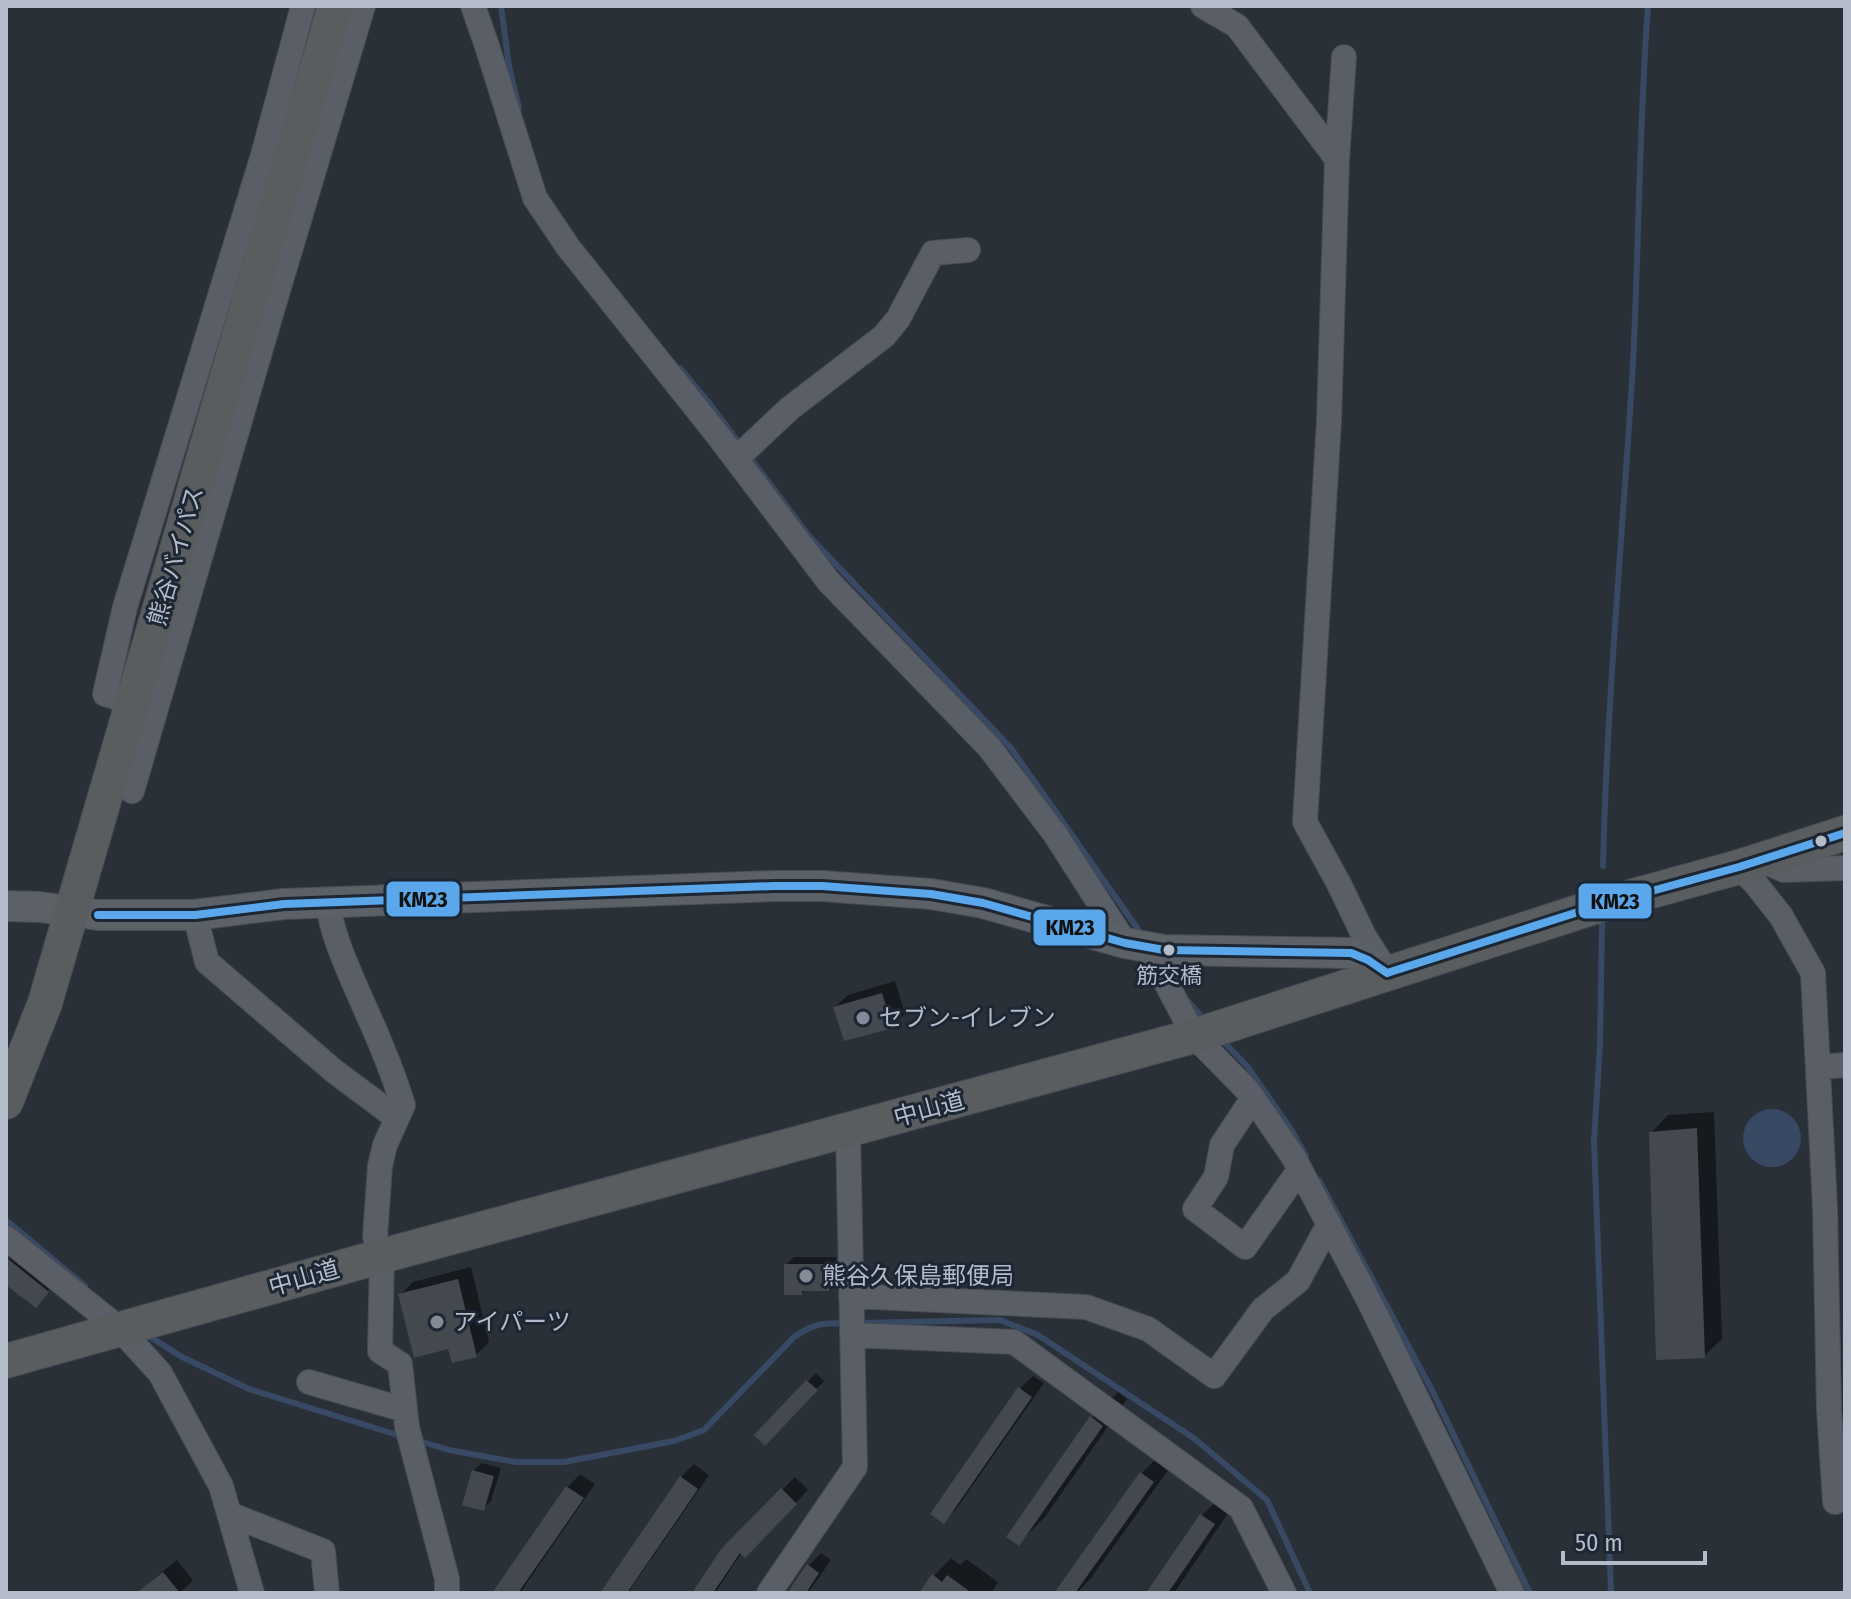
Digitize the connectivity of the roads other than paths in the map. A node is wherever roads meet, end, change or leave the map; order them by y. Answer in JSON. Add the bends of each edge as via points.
{"nodes":[{"id":1,"x":303,"y":6,"type":"edge"},
{"id":2,"x":335,"y":6,"type":"edge"},
{"id":3,"x":363,"y":6,"type":"edge"},
{"id":4,"x":473,"y":6,"type":"edge"},
{"id":5,"x":1203,"y":6,"type":"edge"},
{"id":6,"x":1344,"y":57,"type":"dead end"},
{"id":7,"x":324,"y":87,"type":"junction"},
{"id":8,"x":1337,"y":159,"type":"junction"},
{"id":9,"x":968,"y":250,"type":"dead end"},
{"id":10,"x":736,"y":459,"type":"junction"},
{"id":11,"x":173,"y":609,"type":"junction"},
{"id":12,"x":134,"y":703,"type":"junction"},
{"id":13,"x":132,"y":791,"type":"dead end"},
{"id":14,"x":1845,"y":833,"type":"edge"},
{"id":15,"x":1750,"y":864,"type":"junction"},
{"id":16,"x":1845,"y":868,"type":"edge"},
{"id":17,"x":328,"y":903,"type":"junction"},
{"id":18,"x":6,"y":906,"type":"edge"},
{"id":19,"x":72,"y":911,"type":"junction"},
{"id":20,"x":195,"y":915,"type":"junction"},
{"id":21,"x":1137,"y":946,"type":"junction"},
{"id":22,"x":1387,"y":973,"type":"junction"},
{"id":23,"x":1194,"y":1036,"type":"junction"},
{"id":24,"x":1845,"y":1065,"type":"edge"},
{"id":25,"x":1818,"y":1067,"type":"junction"},
{"id":26,"x":1253,"y":1098,"type":"junction"},
{"id":27,"x":6,"y":1102,"type":"edge"},
{"id":28,"x":397,"y":1118,"type":"junction"},
{"id":29,"x":848,"y":1131,"type":"junction"},
{"id":30,"x":1300,"y":1169,"type":"junction"},
{"id":31,"x":1329,"y":1224,"type":"junction"},
{"id":32,"x":6,"y":1238,"type":"edge"},
{"id":33,"x":382,"y":1256,"type":"junction"},
{"id":34,"x":851,"y":1318,"type":"junction"},
{"id":35,"x":120,"y":1329,"type":"junction"},
{"id":36,"x":6,"y":1361,"type":"edge"},
{"id":37,"x":309,"y":1382,"type":"dead end"},
{"id":38,"x":406,"y":1418,"type":"junction"},
{"id":39,"x":1835,"y":1502,"type":"dead end"},
{"id":40,"x":229,"y":1514,"type":"junction"},
{"id":41,"x":252,"y":1593,"type":"edge"},
{"id":42,"x":327,"y":1593,"type":"edge"},
{"id":43,"x":447,"y":1593,"type":"edge"},
{"id":44,"x":769,"y":1593,"type":"edge"},
{"id":45,"x":1284,"y":1593,"type":"edge"},
{"id":46,"x":1512,"y":1593,"type":"edge"}],
"edges":[{"from":1,"to":12,"type":"street","via":[[125,607],[105,694]]},
{"from":2,"to":7,"type":"highway","name":"熊谷バイパス"},
{"from":3,"to":7,"type":"street"},
{"from":4,"to":10,"type":"street","via":[[535,198]]},
{"from":5,"to":8,"type":"street","via":[[1237,26]]},
{"from":6,"to":8,"type":"street"},
{"from":7,"to":11,"type":"highway","name":"熊谷バイパス"},
{"from":8,"to":22,"type":"street","via":[[1329,420],[1305,822]]},
{"from":9,"to":10,"type":"street","via":[[933,253],[884,336],[789,409]]},
{"from":10,"to":21,"type":"street","via":[[829,582],[989,747]]},
{"from":11,"to":12,"type":"highway","name":"熊谷バイパス"},
{"from":11,"to":13,"type":"street"},
{"from":12,"to":19,"type":"highway","name":"熊谷バイパス"},
{"from":14,"to":15,"type":"highway","name":"中山道"},
{"from":15,"to":16,"type":"street","via":[[1784,870]]},
{"from":15,"to":22,"type":"highway","name":"中山道"},
{"from":15,"to":25,"type":"street","via":[[1755,883],[1813,973]]},
{"from":17,"to":20,"type":"main road"},
{"from":17,"to":21,"type":"main road","via":[[822,886],[983,903]]},
{"from":17,"to":28,"type":"street","via":[[342,956],[403,1105]]},
{"from":18,"to":19,"type":"main road"},
{"from":19,"to":20,"type":"main road"},
{"from":19,"to":27,"type":"highway","name":"熊谷バイパス","via":[[45,1003]]},
{"from":20,"to":28,"type":"street","via":[[207,962]]},
{"from":21,"to":22,"type":"main road","via":[[1351,953]]},
{"from":21,"to":23,"type":"street"},
{"from":22,"to":23,"type":"highway","name":"中山道"},
{"from":23,"to":26,"type":"street"},
{"from":23,"to":29,"type":"highway","name":"中山道"},
{"from":24,"to":25,"type":"street"},
{"from":25,"to":39,"type":"street"},
{"from":26,"to":30,"type":"street"},
{"from":26,"to":30,"type":"street","via":[[1222,1145],[1216,1177],[1195,1209],[1245,1247]]},
{"from":28,"to":33,"type":"street","via":[[380,1166],[375,1237]]},
{"from":29,"to":33,"type":"highway","name":"中山道"},
{"from":29,"to":34,"type":"street"},
{"from":30,"to":31,"type":"street"},
{"from":31,"to":34,"type":"street","via":[[1298,1281],[1263,1309],[1214,1376],[1148,1329],[1086,1307]]},
{"from":31,"to":46,"type":"street"},
{"from":32,"to":35,"type":"street"},
{"from":33,"to":35,"type":"highway","name":"中山道"},
{"from":33,"to":38,"type":"street","via":[[380,1351],[400,1364]]},
{"from":34,"to":44,"type":"street","via":[[855,1467]]},
{"from":34,"to":45,"type":"street","via":[[1014,1342],[1241,1508]]},
{"from":35,"to":36,"type":"highway","name":"中山道"},
{"from":35,"to":40,"type":"street","via":[[160,1373],[221,1486]]},
{"from":37,"to":38,"type":"street"},
{"from":38,"to":43,"type":"street"},
{"from":40,"to":41,"type":"street"},
{"from":40,"to":42,"type":"street","via":[[323,1551]]}]}
